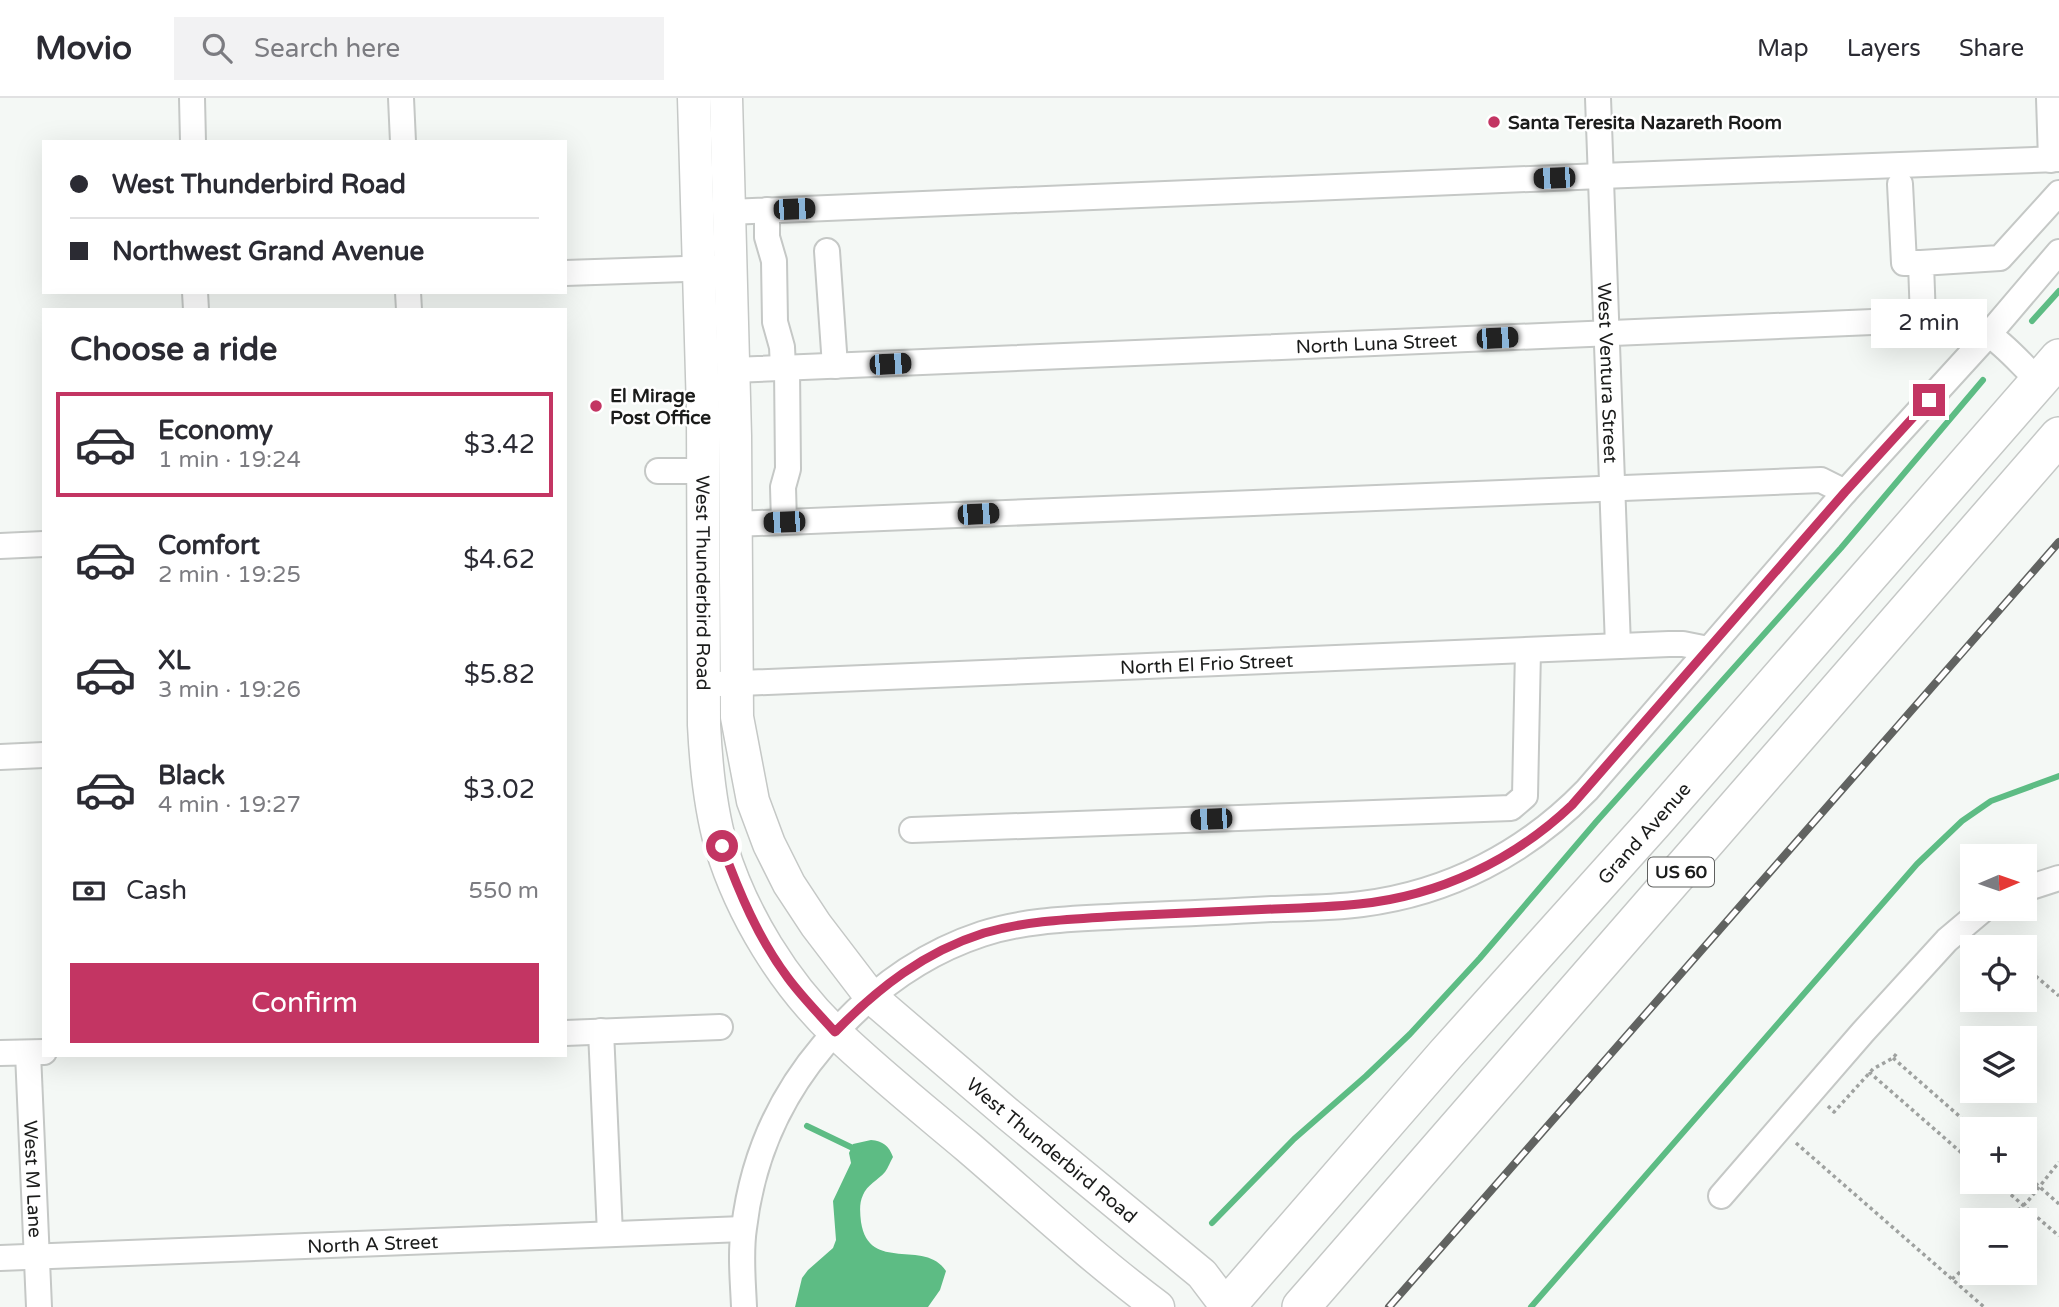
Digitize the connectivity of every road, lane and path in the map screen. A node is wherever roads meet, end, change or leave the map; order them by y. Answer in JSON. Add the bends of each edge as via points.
{"nodes":[{"id":1,"x":192,"y":98,"type":"edge"},
{"id":2,"x":401,"y":98,"type":"edge"},
{"id":3,"x":694,"y":98,"type":"edge"},
{"id":4,"x":726,"y":98,"type":"edge"},
{"id":5,"x":1598,"y":98,"type":"edge"},
{"id":6,"x":2049,"y":98,"type":"edge"},
{"id":7,"x":193,"y":140,"type":"edge"},
{"id":8,"x":403,"y":140,"type":"edge"},
{"id":9,"x":2055,"y":160,"type":"edge"},
{"id":10,"x":1601,"y":176,"type":"junction"},
{"id":11,"x":1900,"y":184,"type":"dead end"},
{"id":12,"x":2059,"y":193,"type":"edge"},
{"id":13,"x":767,"y":210,"type":"junction"},
{"id":14,"x":729,"y":212,"type":"junction"},
{"id":15,"x":827,"y":251,"type":"dead end"},
{"id":16,"x":2059,"y":252,"type":"edge"},
{"id":17,"x":2004,"y":254,"type":"junction"},
{"id":18,"x":1921,"y":262,"type":"junction"},
{"id":19,"x":730,"y":268,"type":"junction"},
{"id":20,"x":699,"y":269,"type":"junction"},
{"id":21,"x":567,"y":272,"type":"edge"},
{"id":22,"x":2036,"y":279,"type":"junction"},
{"id":23,"x":1923,"y":320,"type":"junction"},
{"id":24,"x":1990,"y":333,"type":"junction"},
{"id":25,"x":1608,"y":334,"type":"junction"},
{"id":26,"x":835,"y":366,"type":"junction"},
{"id":27,"x":785,"y":368,"type":"junction"},
{"id":28,"x":733,"y":370,"type":"junction"},
{"id":29,"x":2049,"y":370,"type":"edge"},
{"id":30,"x":2059,"y":436,"type":"edge"},
{"id":31,"x":658,"y":471,"type":"dead end"},
{"id":32,"x":704,"y":471,"type":"junction"},
{"id":33,"x":1612,"y":488,"type":"junction"},
{"id":34,"x":1845,"y":492,"type":"junction"},
{"id":35,"x":784,"y":522,"type":"junction"},
{"id":36,"x":735,"y":524,"type":"junction"},
{"id":37,"x":42,"y":544,"type":"edge"},
{"id":38,"x":0,"y":546,"type":"edge"},
{"id":39,"x":1618,"y":646,"type":"junction"},
{"id":40,"x":1708,"y":649,"type":"junction"},
{"id":41,"x":1528,"y":650,"type":"junction"},
{"id":42,"x":736,"y":683,"type":"junction"},
{"id":43,"x":704,"y":684,"type":"junction"},
{"id":44,"x":0,"y":743,"type":"edge"},
{"id":45,"x":42,"y":755,"type":"edge"},
{"id":46,"x":0,"y":757,"type":"edge"},
{"id":47,"x":912,"y":830,"type":"dead end"},
{"id":48,"x":2059,"y":877,"type":"edge"},
{"id":49,"x":2037,"y":885,"type":"edge"},
{"id":50,"x":1970,"y":921,"type":"edge"},
{"id":51,"x":2037,"y":977,"type":"edge"},
{"id":52,"x":2059,"y":996,"type":"edge"},
{"id":53,"x":872,"y":997,"type":"junction"},
{"id":54,"x":720,"y":1027,"type":"dead end"},
{"id":55,"x":601,"y":1031,"type":"junction"},
{"id":56,"x":835,"y":1032,"type":"junction"},
{"id":57,"x":567,"y":1033,"type":"edge"},
{"id":58,"x":36,"y":1052,"type":"edge"},
{"id":59,"x":0,"y":1054,"type":"edge"},
{"id":60,"x":1897,"y":1054,"type":"dead end"},
{"id":61,"x":1893,"y":1058,"type":"junction"},
{"id":62,"x":1869,"y":1072,"type":"junction"},
{"id":63,"x":1823,"y":1105,"type":"dead end"},
{"id":64,"x":1960,"y":1117,"type":"edge"},
{"id":65,"x":1793,"y":1137,"type":"dead end"},
{"id":66,"x":1960,"y":1152,"type":"edge"},
{"id":67,"x":2059,"y":1162,"type":"edge"},
{"id":68,"x":2039,"y":1186,"type":"junction"},
{"id":69,"x":2010,"y":1194,"type":"edge"},
{"id":70,"x":1721,"y":1196,"type":"dead end"},
{"id":71,"x":2059,"y":1203,"type":"edge"},
{"id":72,"x":2023,"y":1205,"type":"junction"},
{"id":73,"x":2020,"y":1208,"type":"edge"},
{"id":74,"x":743,"y":1229,"type":"junction"},
{"id":75,"x":610,"y":1234,"type":"junction"},
{"id":76,"x":2059,"y":1236,"type":"edge"},
{"id":77,"x":37,"y":1256,"type":"junction"},
{"id":78,"x":0,"y":1258,"type":"edge"},
{"id":79,"x":1960,"y":1272,"type":"edge"},
{"id":80,"x":1952,"y":1279,"type":"junction"},
{"id":81,"x":39,"y":1307,"type":"edge"},
{"id":82,"x":744,"y":1307,"type":"edge"},
{"id":83,"x":1158,"y":1307,"type":"edge"},
{"id":84,"x":1227,"y":1307,"type":"edge"},
{"id":85,"x":1301,"y":1307,"type":"edge"},
{"id":86,"x":1984,"y":1307,"type":"edge"}],
"edges":[{"from":1,"to":7,"type":"street"},
{"from":2,"to":8,"type":"street"},
{"from":3,"to":20,"type":"main road","name":"West Thunderbird Road"},
{"from":4,"to":14,"type":"main road","name":"West Thunderbird Road"},
{"from":5,"to":10,"type":"street","name":"West Ventura Street"},
{"from":6,"to":9,"type":"street"},
{"from":9,"to":10,"type":"street"},
{"from":10,"to":13,"type":"street"},
{"from":10,"to":25,"type":"street","name":"West Ventura Street"},
{"from":11,"to":18,"type":"street","via":[[1904,263]]},
{"from":12,"to":17,"type":"street"},
{"from":13,"to":14,"type":"street"},
{"from":13,"to":27,"type":"street","via":[[775,322]]},
{"from":14,"to":19,"type":"main road","name":"West Thunderbird Road"},
{"from":15,"to":26,"type":"street"},
{"from":16,"to":22,"type":"street"},
{"from":17,"to":18,"type":"street","via":[[2000,258]]},
{"from":17,"to":22,"type":"street"},
{"from":18,"to":23,"type":"street"},
{"from":19,"to":20,"type":"street"},
{"from":19,"to":28,"type":"main road","name":"West Thunderbird Road"},
{"from":20,"to":21,"type":"street"},
{"from":20,"to":32,"type":"main road","name":"West Thunderbird Road"},
{"from":22,"to":24,"type":"street"},
{"from":23,"to":24,"type":"street","name":"North Luna Street","via":[[1964,321]]},
{"from":23,"to":25,"type":"street","name":"North Luna Street"},
{"from":24,"to":29,"type":"street","name":"North Luna Street"},
{"from":24,"to":34,"type":"street"},
{"from":25,"to":26,"type":"street","name":"North Luna Street"},
{"from":25,"to":33,"type":"street","name":"West Ventura Street"},
{"from":26,"to":27,"type":"street","name":"North Luna Street"},
{"from":27,"to":28,"type":"street","name":"North Luna Street"},
{"from":27,"to":35,"type":"street","via":[[788,469],[783,487]]},
{"from":28,"to":36,"type":"main road","name":"West Thunderbird Road"},
{"from":29,"to":84,"type":"highway","name":"Grand Avenue","number":"US 60"},
{"from":30,"to":85,"type":"highway","number":"US 60"},
{"from":31,"to":32,"type":"street"},
{"from":32,"to":43,"type":"main road","name":"West Thunderbird Road"},
{"from":33,"to":34,"type":"street","via":[[1821,480]]},
{"from":33,"to":35,"type":"street"},
{"from":33,"to":39,"type":"street","name":"West Ventura Street"},
{"from":34,"to":40,"type":"street"},
{"from":35,"to":36,"type":"street"},
{"from":36,"to":42,"type":"main road","name":"West Thunderbird Road"},
{"from":37,"to":38,"type":"street"},
{"from":39,"to":40,"type":"street","name":"North El Frio Street","via":[[1683,644]]},
{"from":39,"to":41,"type":"street","name":"North El Frio Street"},
{"from":40,"to":53,"type":"street","via":[[1555,821],[1511,853],[1466,876],[1409,895],[1359,904],[1060,919],[1008,927],[932,955]]},
{"from":41,"to":42,"type":"street","name":"North El Frio Street"},
{"from":41,"to":47,"type":"street","via":[[1525,796],[1511,808]]},
{"from":42,"to":43,"type":"street","name":"North El Frio Street"},
{"from":42,"to":53,"type":"main road","name":"West Thunderbird Road","via":[[743,753],[753,801],[769,844],[816,925]]},
{"from":43,"to":56,"type":"main road","name":"West Thunderbird Road","via":[[706,770],[722,846],[771,952]]},
{"from":44,"to":46,"type":"street"},
{"from":45,"to":46,"type":"street"},
{"from":48,"to":49,"type":"street"},
{"from":50,"to":70,"type":"street","via":[[1947,940]]},
{"from":51,"to":52,"type":"path"},
{"from":53,"to":56,"type":"street"},
{"from":53,"to":84,"type":"main road","name":"West Thunderbird Road","via":[[1202,1274]]},
{"from":54,"to":55,"type":"street"},
{"from":55,"to":57,"type":"street"},
{"from":55,"to":75,"type":"street"},
{"from":56,"to":74,"type":"street","via":[[806,1065],[777,1112],[754,1173]]},
{"from":56,"to":83,"type":"main road","name":"West Thunderbird Road"},
{"from":58,"to":59,"type":"street"},
{"from":58,"to":77,"type":"street","name":"West M Lane"},
{"from":60,"to":61,"type":"path"},
{"from":61,"to":62,"type":"path"},
{"from":61,"to":64,"type":"path"},
{"from":62,"to":63,"type":"path","via":[[1834,1112]]},
{"from":62,"to":66,"type":"path"},
{"from":65,"to":80,"type":"path"},
{"from":67,"to":68,"type":"path"},
{"from":68,"to":71,"type":"path"},
{"from":68,"to":72,"type":"path"},
{"from":69,"to":72,"type":"path"},
{"from":72,"to":73,"type":"path"},
{"from":72,"to":76,"type":"path"},
{"from":74,"to":75,"type":"street","name":"North A Street"},
{"from":74,"to":82,"type":"street"},
{"from":75,"to":77,"type":"street","name":"North A Street"},
{"from":77,"to":78,"type":"street","name":"North A Street"},
{"from":77,"to":81,"type":"street","name":"West M Lane"},
{"from":79,"to":80,"type":"path"},
{"from":80,"to":86,"type":"path"}]}
